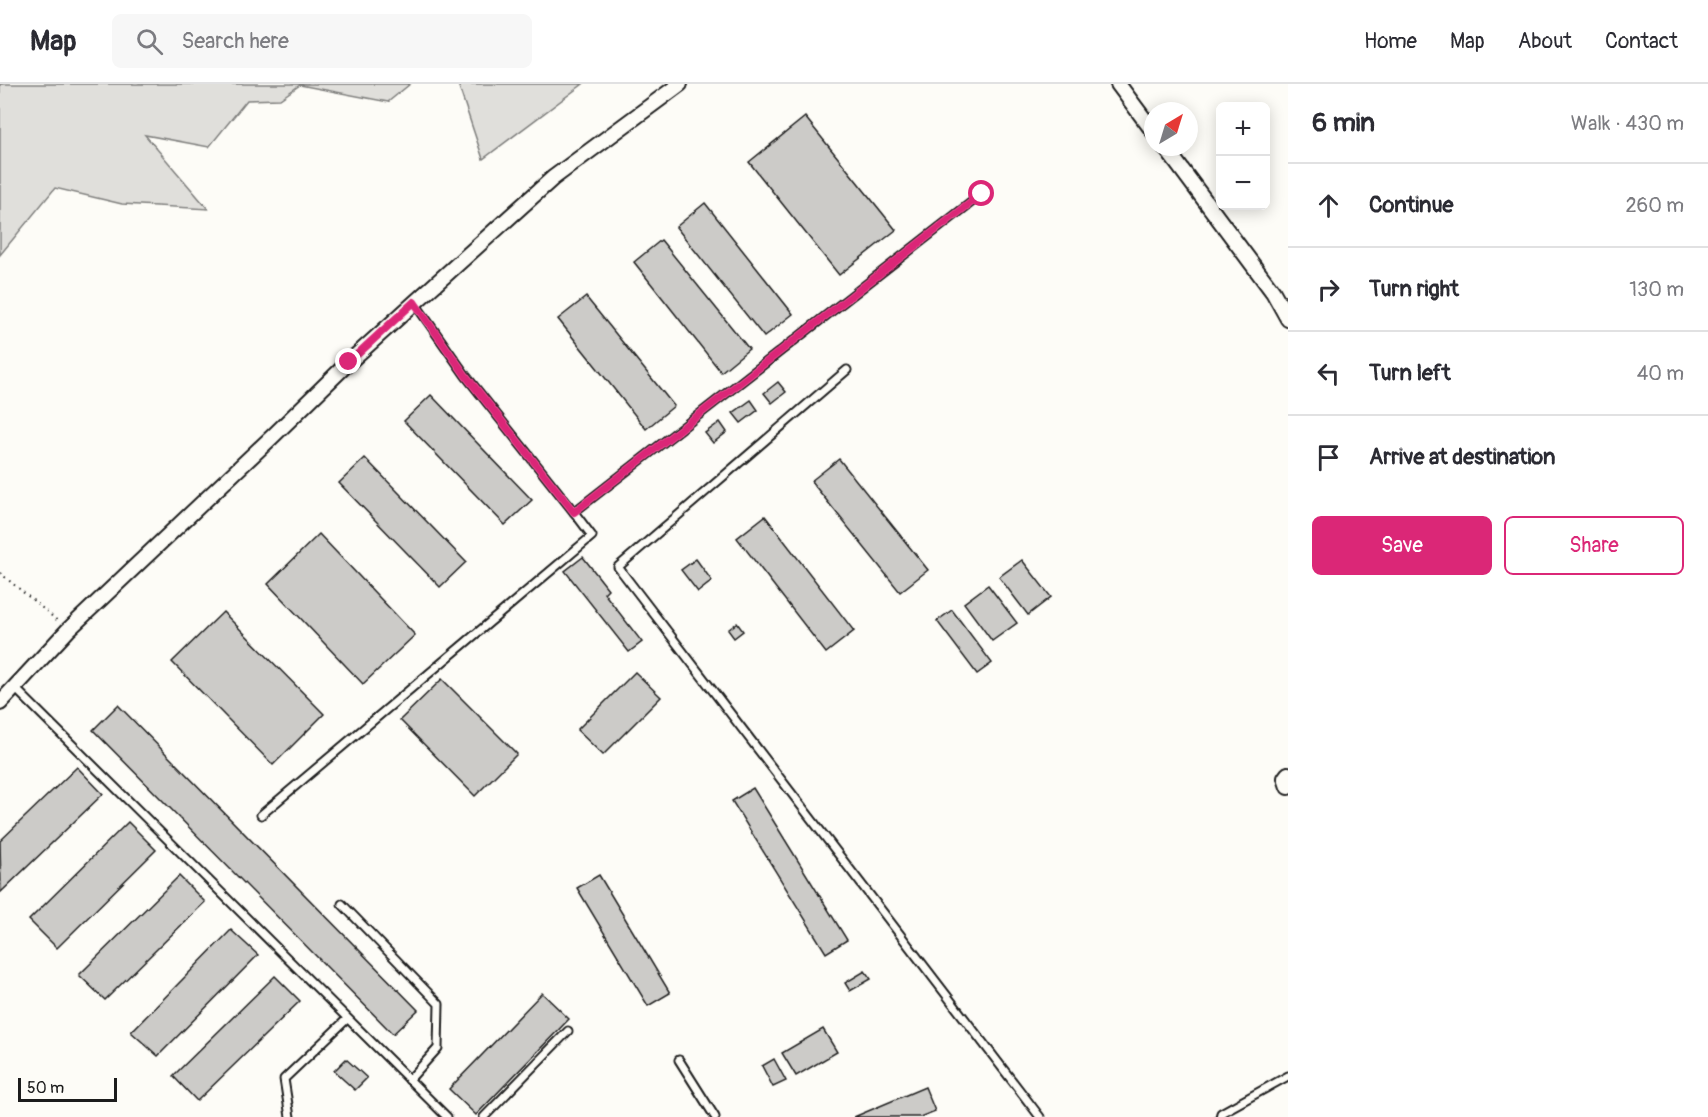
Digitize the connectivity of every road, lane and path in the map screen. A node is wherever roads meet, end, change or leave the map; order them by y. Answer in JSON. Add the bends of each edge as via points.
{"nodes":[{"id":1,"x":680,"y":84,"type":"edge"},
{"id":2,"x":1118,"y":84,"type":"edge"},
{"id":3,"x":1144,"y":119,"type":"edge"},
{"id":4,"x":1172,"y":156,"type":"edge"},
{"id":5,"x":982,"y":194,"type":"dead end"},
{"id":6,"x":414,"y":302,"type":"junction"},
{"id":7,"x":1288,"y":319,"type":"edge"},
{"id":8,"x":847,"y":370,"type":"dead end"},
{"id":9,"x":574,"y":512,"type":"junction"},
{"id":10,"x":0,"y":573,"type":"edge"},
{"id":11,"x":68,"y":630,"type":"junction"},
{"id":12,"x":15,"y":688,"type":"junction"},
{"id":13,"x":0,"y":704,"type":"edge"},
{"id":14,"x":1288,"y":774,"type":"edge"},
{"id":15,"x":1288,"y":787,"type":"edge"},
{"id":16,"x":261,"y":815,"type":"dead end"},
{"id":17,"x":342,"y":904,"type":"dead end"},
{"id":18,"x":347,"y":1019,"type":"junction"},
{"id":19,"x":568,"y":1031,"type":"dead end"},
{"id":20,"x":679,"y":1060,"type":"dead end"},
{"id":21,"x":1288,"y":1076,"type":"edge"},
{"id":22,"x":409,"y":1080,"type":"junction"},
{"id":23,"x":290,"y":1117,"type":"edge"},
{"id":24,"x":447,"y":1117,"type":"edge"},
{"id":25,"x":484,"y":1117,"type":"edge"},
{"id":26,"x":716,"y":1117,"type":"edge"},
{"id":27,"x":1041,"y":1117,"type":"edge"},
{"id":28,"x":1220,"y":1117,"type":"edge"}],
"edges":[{"from":1,"to":6,"type":"street","via":[[553,178]]},
{"from":2,"to":3,"type":"street"},
{"from":4,"to":7,"type":"street","via":[[1273,292]]},
{"from":5,"to":9,"type":"lane"},
{"from":6,"to":9,"type":"lane","via":[[466,376]]},
{"from":6,"to":11,"type":"street"},
{"from":8,"to":27,"type":"lane","via":[[618,567]]},
{"from":9,"to":16,"type":"lane","via":[[592,536]]},
{"from":10,"to":11,"type":"path"},
{"from":11,"to":12,"type":"street"},
{"from":12,"to":13,"type":"street"},
{"from":12,"to":18,"type":"lane"},
{"from":14,"to":15,"type":"street"},
{"from":17,"to":22,"type":"lane","via":[[439,1004],[438,1048]]},
{"from":18,"to":22,"type":"lane"},
{"from":18,"to":23,"type":"lane","via":[[284,1079]]},
{"from":19,"to":25,"type":"lane"},
{"from":20,"to":26,"type":"lane"},
{"from":21,"to":28,"type":"lane"},
{"from":22,"to":24,"type":"lane"}]}
